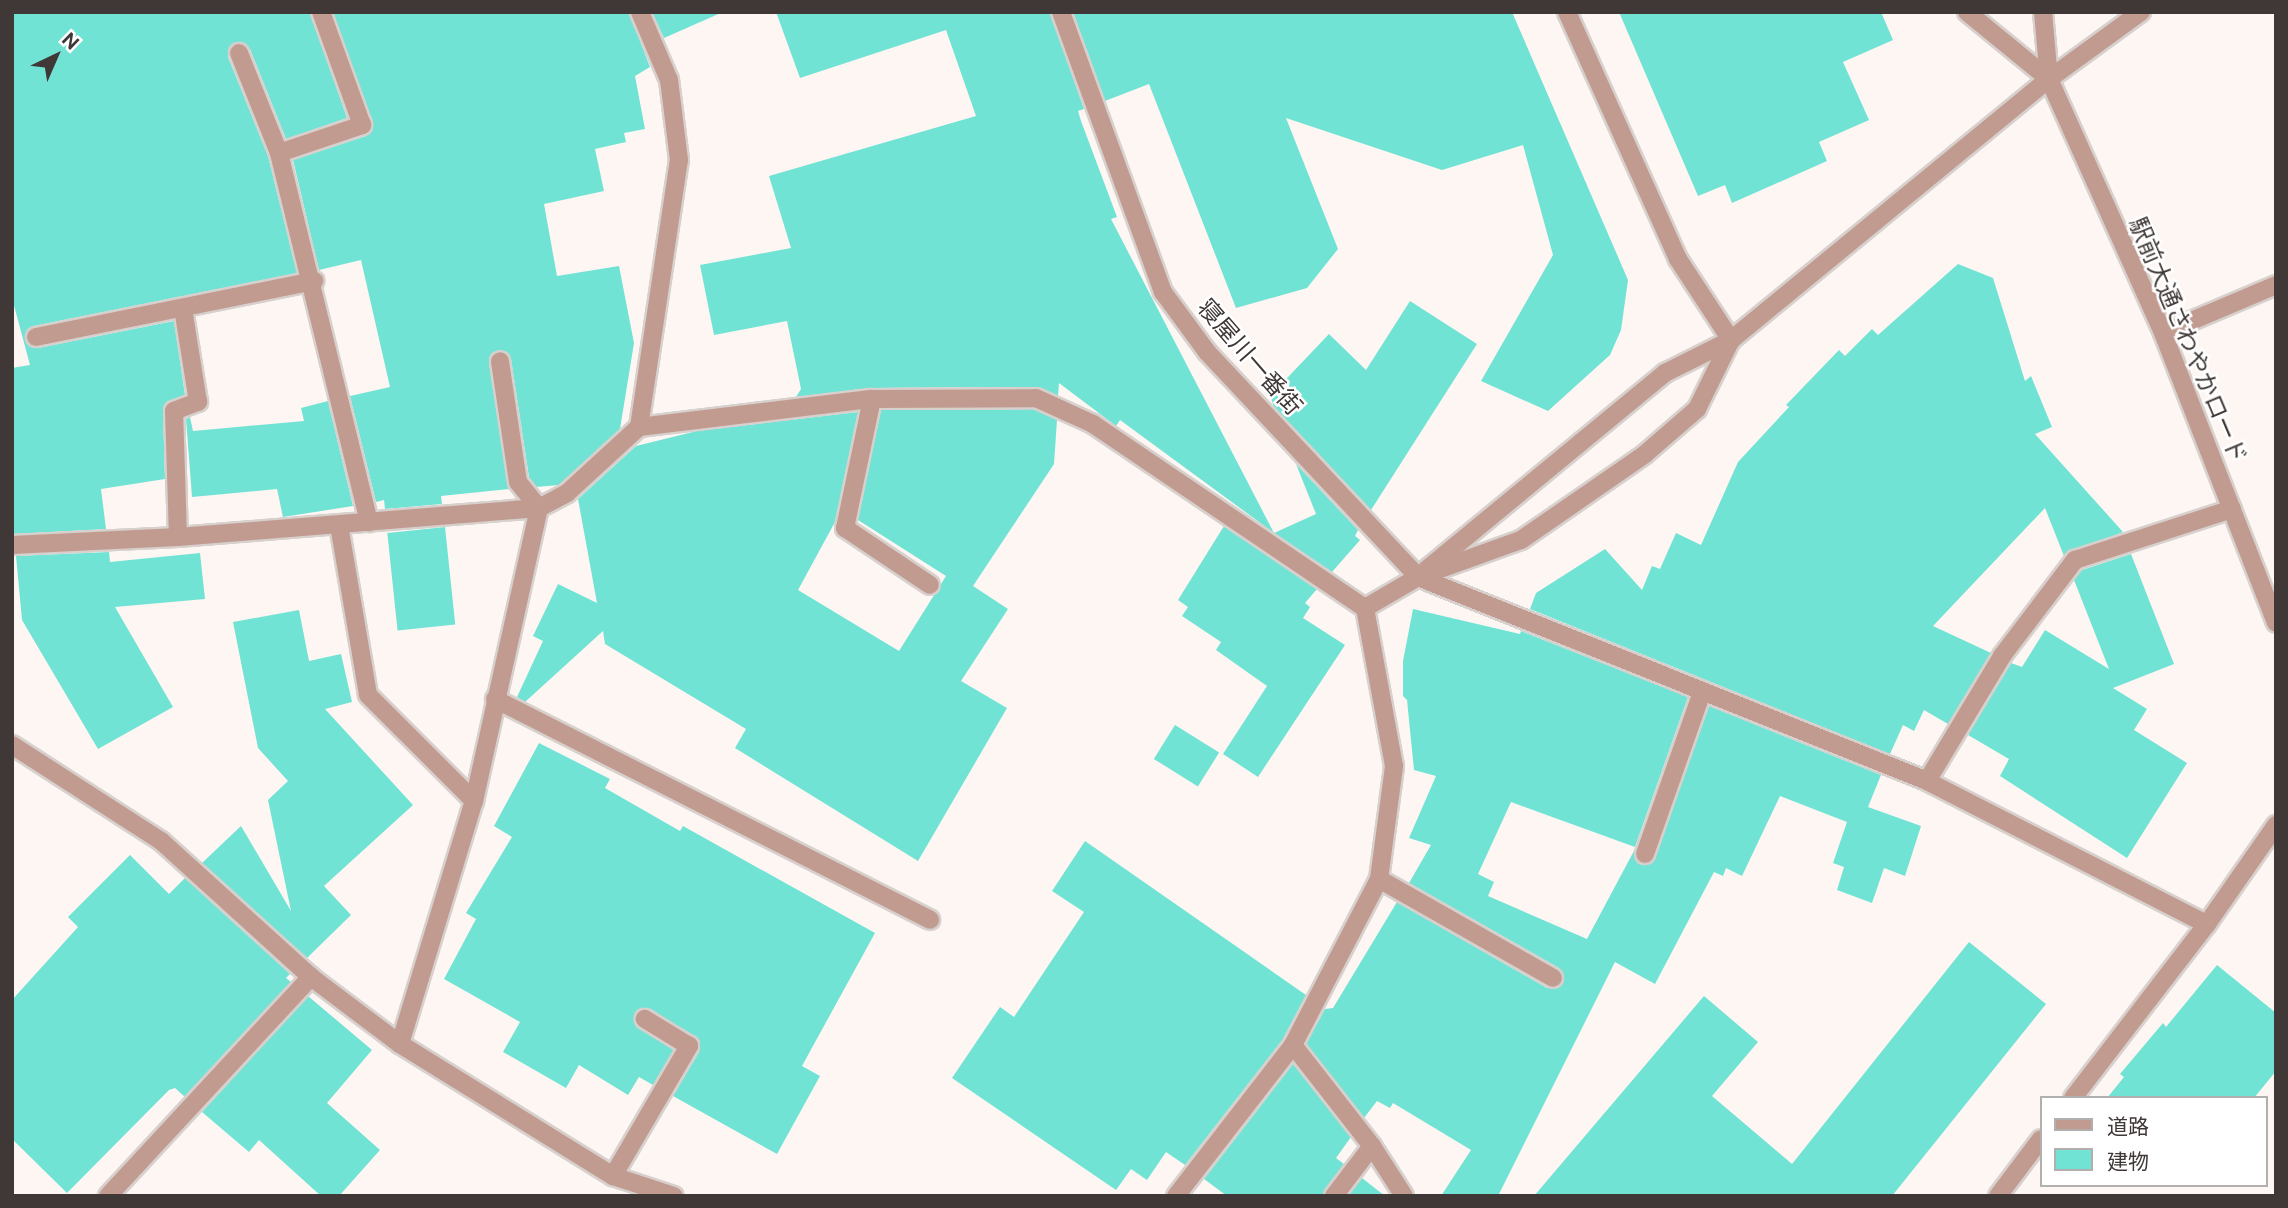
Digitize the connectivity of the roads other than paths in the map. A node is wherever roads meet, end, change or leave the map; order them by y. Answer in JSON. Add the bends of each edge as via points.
{"nodes":[{"id":1,"x":321,"y":12,"type":"edge"},
{"id":2,"x":640,"y":12,"type":"edge"},
{"id":3,"x":1061,"y":12,"type":"edge"},
{"id":4,"x":1567,"y":12,"type":"edge"},
{"id":5,"x":1966,"y":12,"type":"edge"},
{"id":6,"x":2043,"y":12,"type":"edge"},
{"id":7,"x":2140,"y":12,"type":"edge"},
{"id":8,"x":239,"y":53,"type":"dead end"},
{"id":9,"x":2049,"y":79,"type":"junction"},
{"id":10,"x":279,"y":153,"type":"junction"},
{"id":11,"x":314,"y":281,"type":"junction"},
{"id":12,"x":2276,"y":285,"type":"edge"},
{"id":13,"x":183,"y":308,"type":"junction"},
{"id":14,"x":2163,"y":333,"type":"junction"},
{"id":15,"x":36,"y":337,"type":"dead end"},
{"id":16,"x":1731,"y":340,"type":"junction"},
{"id":17,"x":500,"y":361,"type":"dead end"},
{"id":18,"x":872,"y":398,"type":"junction"},
{"id":19,"x":639,"y":426,"type":"junction"},
{"id":20,"x":538,"y":508,"type":"junction"},
{"id":21,"x":2232,"y":509,"type":"junction"},
{"id":22,"x":369,"y":522,"type":"junction"},
{"id":23,"x":339,"y":525,"type":"junction"},
{"id":24,"x":178,"y":537,"type":"junction"},
{"id":25,"x":12,"y":545,"type":"edge"},
{"id":26,"x":1418,"y":577,"type":"junction"},
{"id":27,"x":930,"y":585,"type":"dead end"},
{"id":28,"x":1366,"y":608,"type":"junction"},
{"id":29,"x":2276,"y":623,"type":"edge"},
{"id":30,"x":1702,"y":692,"type":"junction"},
{"id":31,"x":495,"y":699,"type":"junction"},
{"id":32,"x":12,"y":745,"type":"edge"},
{"id":33,"x":1927,"y":781,"type":"junction"},
{"id":34,"x":474,"y":801,"type":"junction"},
{"id":35,"x":2276,"y":825,"type":"edge"},
{"id":36,"x":1646,"y":854,"type":"dead end"},
{"id":37,"x":1379,"y":879,"type":"junction"},
{"id":38,"x":930,"y":920,"type":"dead end"},
{"id":39,"x":2207,"y":924,"type":"junction"},
{"id":40,"x":312,"y":977,"type":"junction"},
{"id":41,"x":1553,"y":978,"type":"dead end"},
{"id":42,"x":645,"y":1019,"type":"dead end"},
{"id":43,"x":400,"y":1044,"type":"junction"},
{"id":44,"x":1293,"y":1045,"type":"junction"},
{"id":45,"x":2075,"y":1096,"type":"edge"},
{"id":46,"x":2039,"y":1142,"type":"edge"},
{"id":47,"x":1372,"y":1146,"type":"junction"},
{"id":48,"x":613,"y":1175,"type":"junction"},
{"id":49,"x":108,"y":1196,"type":"edge"},
{"id":50,"x":674,"y":1196,"type":"edge"},
{"id":51,"x":1176,"y":1196,"type":"edge"},
{"id":52,"x":1334,"y":1196,"type":"edge"},
{"id":53,"x":1404,"y":1196,"type":"edge"},
{"id":54,"x":1998,"y":1196,"type":"edge"}],
"edges":[{"from":1,"to":10,"type":"street","via":[[362,125]]},
{"from":2,"to":19,"type":"street","via":[[669,80],[679,160]]},
{"from":3,"to":26,"type":"street","name":"寝屋川一番街","via":[[1163,292],[1207,352]]},
{"from":4,"to":16,"type":"street","via":[[1678,259]]},
{"from":5,"to":9,"type":"street"},
{"from":6,"to":9,"type":"street"},
{"from":7,"to":9,"type":"street"},
{"from":8,"to":10,"type":"street"},
{"from":9,"to":14,"type":"street","name":"駅前大通さわやかロード"},
{"from":9,"to":16,"type":"street"},
{"from":10,"to":11,"type":"street"},
{"from":11,"to":13,"type":"street"},
{"from":11,"to":22,"type":"street"},
{"from":12,"to":14,"type":"street"},
{"from":13,"to":15,"type":"street"},
{"from":13,"to":24,"type":"street","via":[[198,402],[174,411]]},
{"from":14,"to":21,"type":"street","name":"駅前大通さわやかロード"},
{"from":16,"to":26,"type":"street","via":[[1665,373]]},
{"from":16,"to":26,"type":"street","via":[[1697,409],[1645,454],[1521,540]]},
{"from":17,"to":20,"type":"street","via":[[518,482]]},
{"from":18,"to":19,"type":"street"},
{"from":18,"to":27,"type":"street","via":[[845,528]]},
{"from":18,"to":28,"type":"street","via":[[1036,398],[1093,424]]},
{"from":19,"to":20,"type":"street","via":[[567,493]]},
{"from":20,"to":22,"type":"street"},
{"from":20,"to":31,"type":"street"},
{"from":21,"to":29,"type":"street","name":"駅前大通さわやかロード"},
{"from":21,"to":33,"type":"street","via":[[2075,560],[2002,656]]},
{"from":22,"to":23,"type":"street"},
{"from":23,"to":24,"type":"street"},
{"from":23,"to":34,"type":"street","via":[[368,695]]},
{"from":24,"to":25,"type":"street"},
{"from":26,"to":28,"type":"street"},
{"from":26,"to":30,"type":"street"},
{"from":28,"to":37,"type":"street","via":[[1394,766]]},
{"from":30,"to":33,"type":"street"},
{"from":30,"to":36,"type":"street"},
{"from":31,"to":34,"type":"street"},
{"from":31,"to":38,"type":"street"},
{"from":32,"to":40,"type":"street","via":[[160,841]]},
{"from":33,"to":39,"type":"street"},
{"from":34,"to":43,"type":"street"},
{"from":35,"to":39,"type":"street"},
{"from":37,"to":41,"type":"street"},
{"from":37,"to":44,"type":"street"},
{"from":39,"to":45,"type":"street"},
{"from":40,"to":43,"type":"street"},
{"from":40,"to":49,"type":"street"},
{"from":42,"to":48,"type":"street","via":[[689,1046]]},
{"from":43,"to":48,"type":"street"},
{"from":44,"to":47,"type":"street"},
{"from":44,"to":51,"type":"street"},
{"from":46,"to":54,"type":"street"},
{"from":47,"to":52,"type":"street"},
{"from":47,"to":53,"type":"street"},
{"from":48,"to":50,"type":"street"}]}
